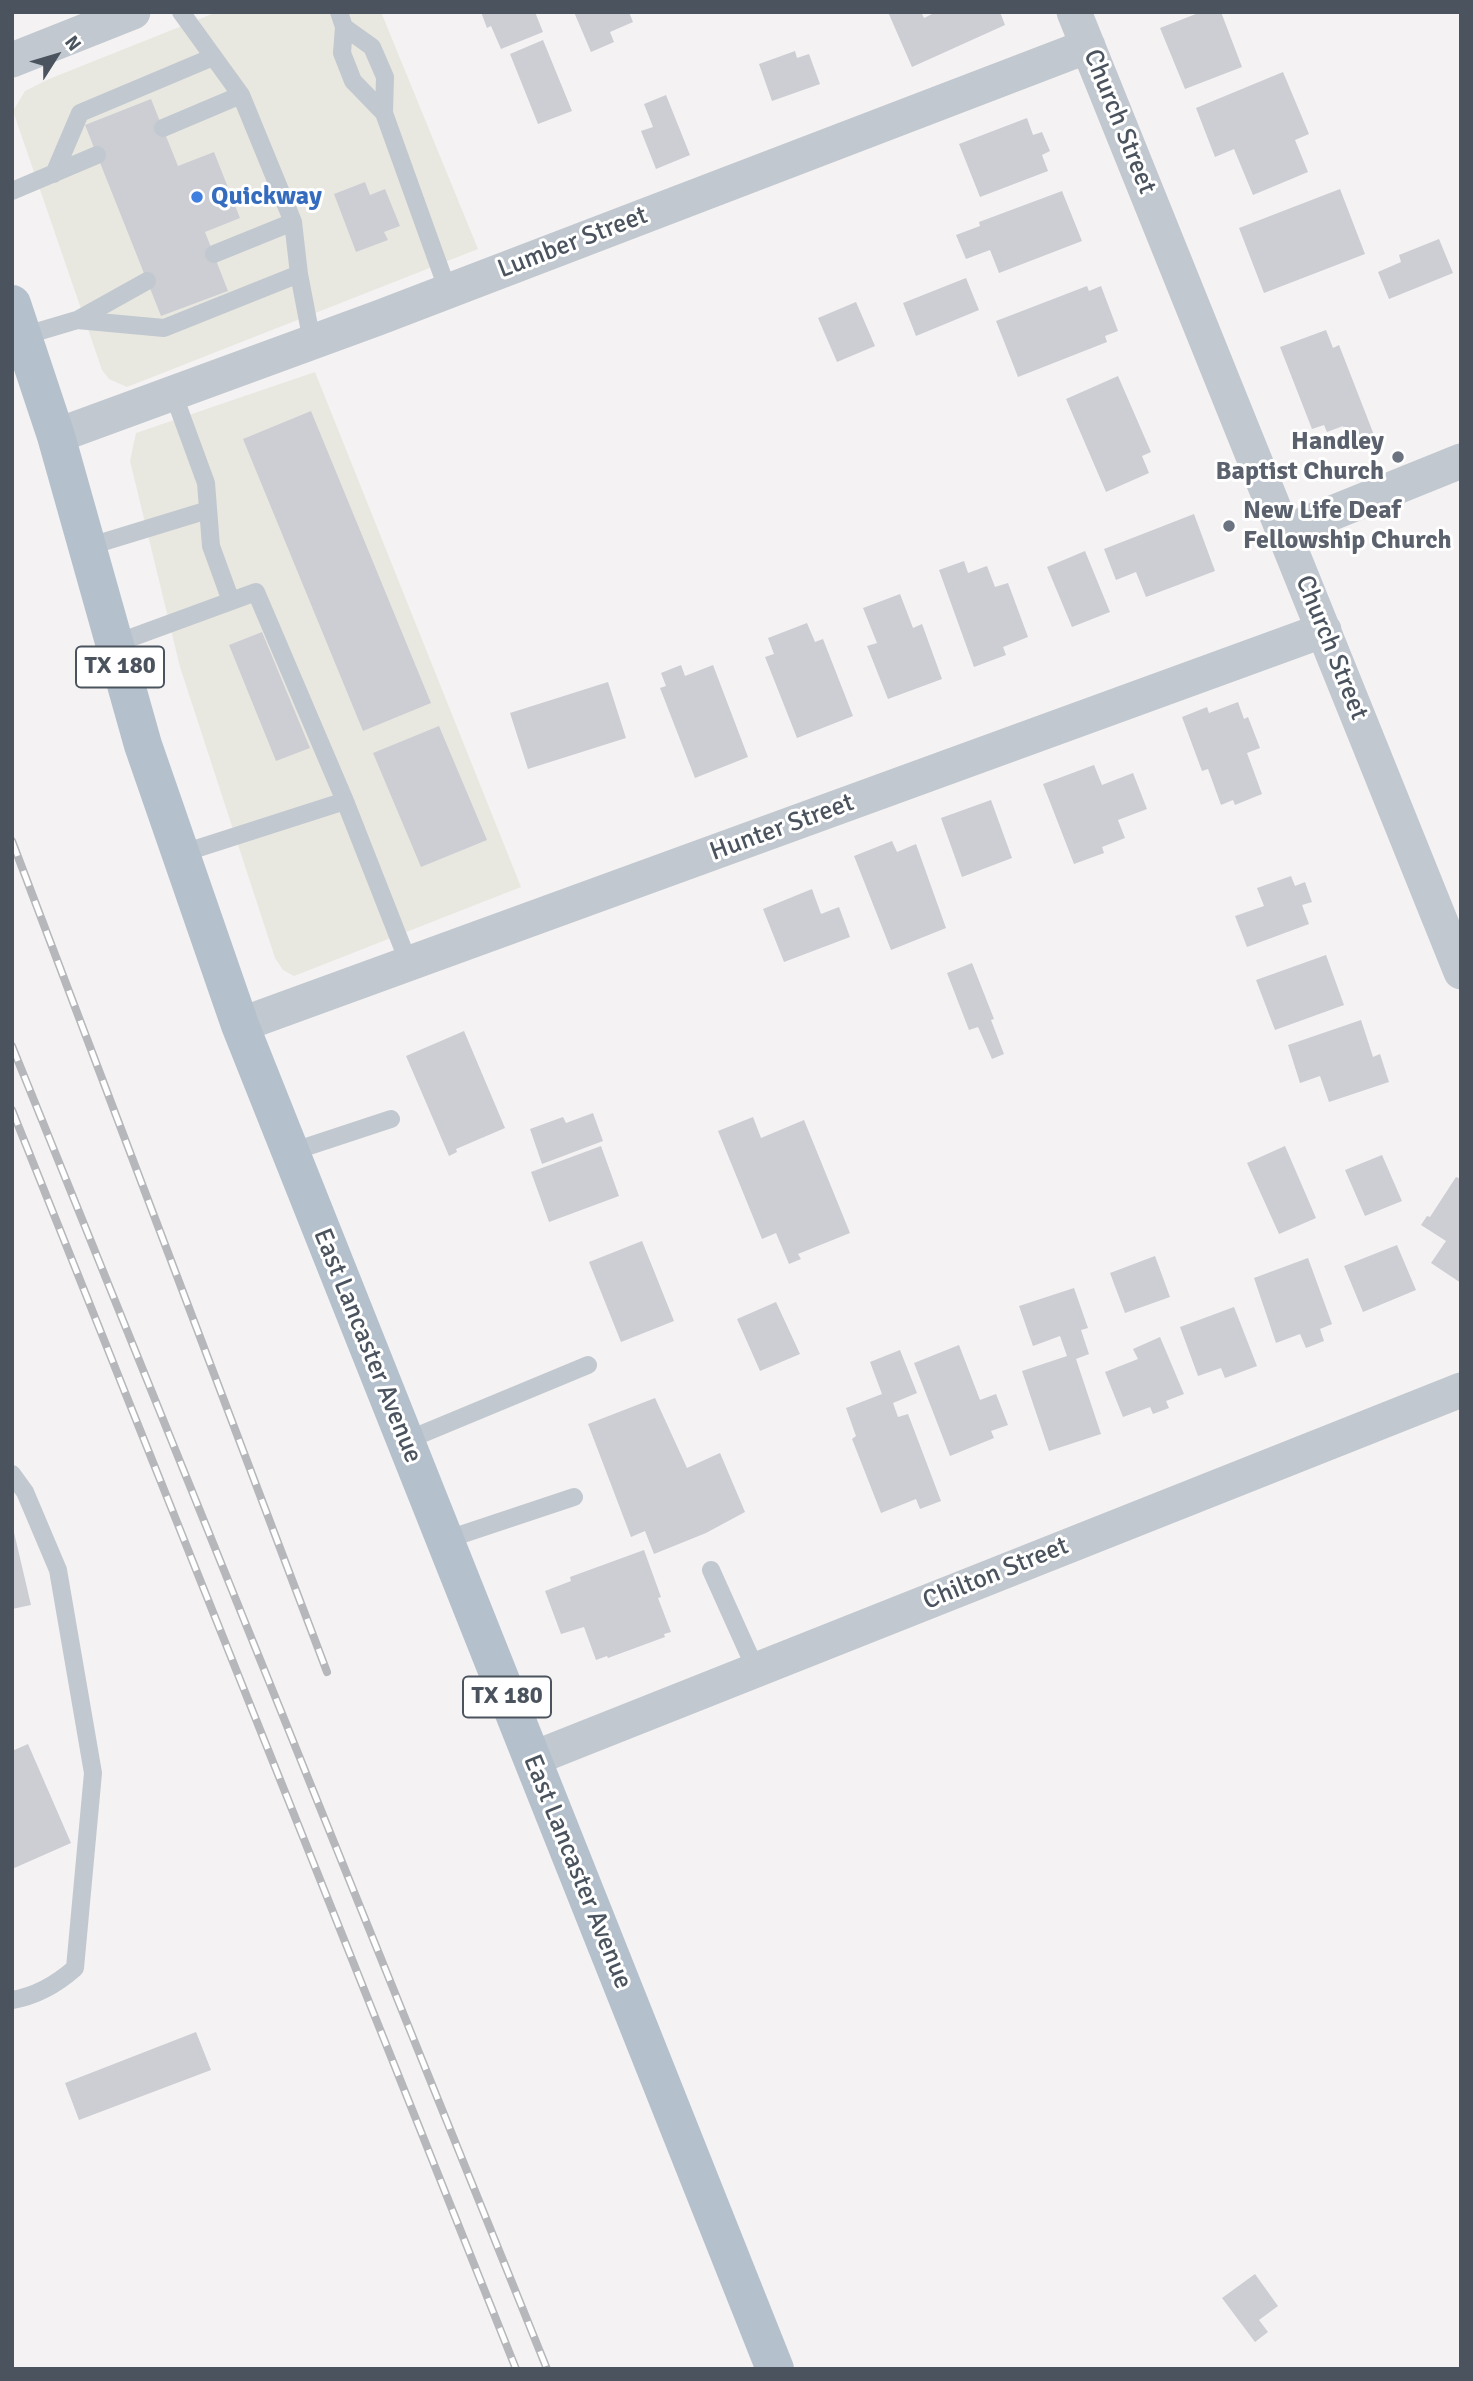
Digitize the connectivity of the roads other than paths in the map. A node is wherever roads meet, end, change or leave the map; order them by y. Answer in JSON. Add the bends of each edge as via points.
{"nodes":[{"id":1,"x":133,"y":12,"type":"edge"},
{"id":2,"x":181,"y":12,"type":"edge"},
{"id":3,"x":1074,"y":12,"type":"edge"},
{"id":4,"x":342,"y":20,"type":"edge"},
{"id":5,"x":1088,"y":46,"type":"junction"},
{"id":6,"x":213,"y":57,"type":"junction"},
{"id":7,"x":12,"y":60,"type":"edge"},
{"id":8,"x":241,"y":95,"type":"junction"},
{"id":9,"x":384,"y":113,"type":"junction"},
{"id":10,"x":163,"y":128,"type":"dead end"},
{"id":11,"x":97,"y":155,"type":"dead end"},
{"id":12,"x":54,"y":174,"type":"junction"},
{"id":13,"x":12,"y":191,"type":"edge"},
{"id":14,"x":293,"y":222,"type":"junction"},
{"id":15,"x":214,"y":254,"type":"dead end"},
{"id":16,"x":299,"y":274,"type":"junction"},
{"id":17,"x":147,"y":282,"type":"dead end"},
{"id":18,"x":448,"y":290,"type":"junction"},
{"id":19,"x":18,"y":320,"type":"edge"},
{"id":20,"x":77,"y":320,"type":"junction"},
{"id":21,"x":312,"y":342,"type":"junction"},
{"id":22,"x":173,"y":393,"type":"junction"},
{"id":23,"x":56,"y":436,"type":"junction"},
{"id":24,"x":1461,"y":461,"type":"edge"},
{"id":25,"x":208,"y":510,"type":"junction"},
{"id":26,"x":1284,"y":532,"type":"junction"},
{"id":27,"x":87,"y":547,"type":"junction"},
{"id":28,"x":231,"y":601,"type":"junction"},
{"id":29,"x":1324,"y":630,"type":"junction"},
{"id":30,"x":114,"y":644,"type":"junction"},
{"id":31,"x":345,"y":801,"type":"junction"},
{"id":32,"x":180,"y":854,"type":"junction"},
{"id":33,"x":409,"y":964,"type":"junction"},
{"id":34,"x":1460,"y":969,"type":"edge"},
{"id":35,"x":240,"y":1025,"type":"junction"},
{"id":36,"x":391,"y":1119,"type":"dead end"},
{"id":37,"x":290,"y":1152,"type":"junction"},
{"id":38,"x":588,"y":1365,"type":"dead end"},
{"id":39,"x":1461,"y":1390,"type":"edge"},
{"id":40,"x":405,"y":1441,"type":"junction"},
{"id":41,"x":12,"y":1475,"type":"edge"},
{"id":42,"x":574,"y":1497,"type":"dead end"},
{"id":43,"x":445,"y":1540,"type":"junction"},
{"id":44,"x":711,"y":1570,"type":"dead end"},
{"id":45,"x":756,"y":1670,"type":"junction"},
{"id":46,"x":532,"y":1759,"type":"junction"},
{"id":47,"x":12,"y":2000,"type":"edge"},
{"id":48,"x":775,"y":2369,"type":"edge"}],
"edges":[{"from":1,"to":7,"type":"street","via":[[74,29]]},
{"from":2,"to":6,"type":"lane"},
{"from":3,"to":5,"type":"street","name":"Church Street"},
{"from":4,"to":9,"type":"lane","via":[[342,53],[353,81]]},
{"from":4,"to":9,"type":"lane","via":[[372,47],[385,77]]},
{"from":5,"to":18,"type":"street","name":"Lumber Street"},
{"from":5,"to":26,"type":"street","name":"Church Street"},
{"from":6,"to":8,"type":"lane"},
{"from":6,"to":12,"type":"lane","via":[[80,113]]},
{"from":8,"to":10,"type":"lane"},
{"from":8,"to":14,"type":"lane"},
{"from":9,"to":18,"type":"lane"},
{"from":11,"to":12,"type":"lane"},
{"from":12,"to":13,"type":"lane"},
{"from":14,"to":15,"type":"lane"},
{"from":14,"to":16,"type":"lane"},
{"from":16,"to":20,"type":"lane","via":[[164,328]]},
{"from":16,"to":21,"type":"lane"},
{"from":17,"to":20,"type":"lane"},
{"from":18,"to":21,"type":"street","name":"Lumber Street"},
{"from":19,"to":20,"type":"lane"},
{"from":19,"to":23,"type":"main road","name":"East Lancaster Avenue","number":"TX 180"},
{"from":21,"to":22,"type":"street","name":"Lumber Street"},
{"from":22,"to":23,"type":"street","name":"Lumber Street"},
{"from":22,"to":25,"type":"lane","via":[[206,484]]},
{"from":23,"to":27,"type":"main road","name":"East Lancaster Avenue","number":"TX 180"},
{"from":24,"to":26,"type":"street"},
{"from":25,"to":27,"type":"lane"},
{"from":25,"to":28,"type":"lane","via":[[211,546]]},
{"from":26,"to":29,"type":"street","name":"Church Street"},
{"from":27,"to":30,"type":"main road","name":"East Lancaster Avenue","number":"TX 180"},
{"from":28,"to":30,"type":"lane"},
{"from":28,"to":31,"type":"lane","via":[[256,592]]},
{"from":29,"to":33,"type":"street","name":"Hunter Street"},
{"from":29,"to":34,"type":"street","name":"Church Street"},
{"from":30,"to":32,"type":"main road","name":"East Lancaster Avenue","number":"TX 180"},
{"from":31,"to":32,"type":"lane"},
{"from":31,"to":33,"type":"lane"},
{"from":32,"to":35,"type":"main road","name":"East Lancaster Avenue","number":"TX 180"},
{"from":33,"to":35,"type":"street","name":"Hunter Street"},
{"from":35,"to":37,"type":"main road","name":"East Lancaster Avenue","number":"TX 180"},
{"from":36,"to":37,"type":"lane"},
{"from":37,"to":40,"type":"main road","name":"East Lancaster Avenue","number":"TX 180"},
{"from":38,"to":40,"type":"lane"},
{"from":39,"to":45,"type":"street","name":"Chilton Street"},
{"from":40,"to":43,"type":"main road","name":"East Lancaster Avenue","number":"TX 180"},
{"from":41,"to":47,"type":"lane","via":[[25,1492],[58,1570],[93,1773],[75,1968],[39,1992]]},
{"from":42,"to":43,"type":"lane"},
{"from":43,"to":46,"type":"main road","name":"East Lancaster Avenue","number":"TX 180"},
{"from":44,"to":45,"type":"lane"},
{"from":45,"to":46,"type":"street","name":"Chilton Street"},
{"from":46,"to":48,"type":"main road","name":"East Lancaster Avenue","number":"TX 180"}]}
